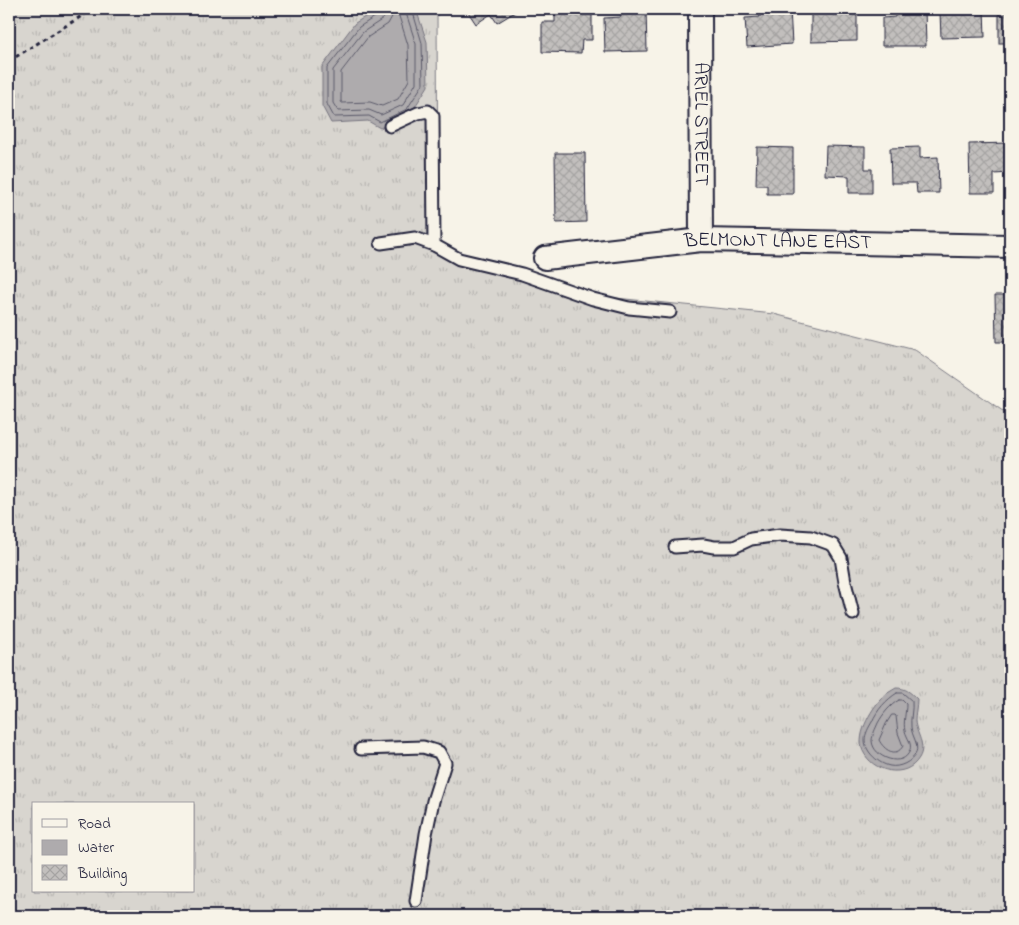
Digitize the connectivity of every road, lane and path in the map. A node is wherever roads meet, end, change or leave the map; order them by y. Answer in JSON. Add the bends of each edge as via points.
{"nodes":[{"id":1,"x":93,"y":9,"type":"edge"},
{"id":2,"x":700,"y":9,"type":"edge"},
{"id":3,"x":9,"y":61,"type":"edge"},
{"id":4,"x":390,"y":126,"type":"dead end"},
{"id":5,"x":701,"y":240,"type":"junction"},
{"id":6,"x":381,"y":243,"type":"dead end"},
{"id":7,"x":434,"y":245,"type":"junction"},
{"id":8,"x":1010,"y":246,"type":"edge"},
{"id":9,"x":545,"y":258,"type":"dead end"},
{"id":10,"x":670,"y":312,"type":"dead end"},
{"id":11,"x":675,"y":547,"type":"dead end"},
{"id":12,"x":853,"y":614,"type":"dead end"},
{"id":13,"x":361,"y":749,"type":"dead end"},
{"id":14,"x":416,"y":901,"type":"dead end"}],
"edges":[{"from":1,"to":3,"type":"path"},
{"from":2,"to":5,"type":"street","name":"ARIEL STREET"},
{"from":4,"to":7,"type":"lane","via":[[418,113],[428,111],[434,116]]},
{"from":5,"to":8,"type":"street","name":"BELMONT LANE EAST"},
{"from":5,"to":9,"type":"street","name":"BELMONT LANE EAST"},
{"from":6,"to":7,"type":"lane","via":[[415,238]]},
{"from":7,"to":10,"type":"lane","via":[[459,259],[522,274],[593,299],[629,308]]},
{"from":11,"to":12,"type":"lane","via":[[734,546],[751,539],[780,535],[812,537],[833,545],[841,558]]},
{"from":13,"to":14,"type":"lane","via":[[423,747],[439,752],[445,763],[426,834]]}]}
